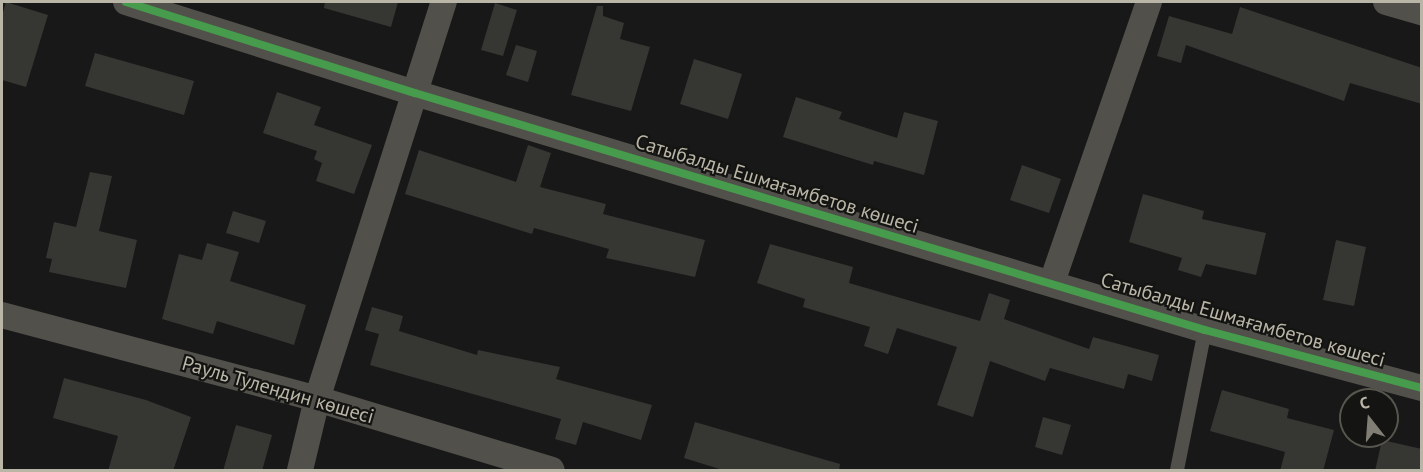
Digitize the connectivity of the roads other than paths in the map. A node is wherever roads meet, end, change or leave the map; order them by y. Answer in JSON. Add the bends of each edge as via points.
{"nodes":[{"id":1,"x":126,"y":2,"type":"edge"},
{"id":2,"x":444,"y":2,"type":"edge"},
{"id":3,"x":1149,"y":2,"type":"edge"},
{"id":4,"x":1386,"y":2,"type":"edge"},
{"id":5,"x":1422,"y":12,"type":"edge"},
{"id":6,"x":415,"y":93,"type":"junction"},
{"id":7,"x":1052,"y":282,"type":"junction"},
{"id":8,"x":2,"y":315,"type":"edge"},
{"id":9,"x":1205,"y":330,"type":"junction"},
{"id":10,"x":1422,"y":387,"type":"edge"},
{"id":11,"x":316,"y":399,"type":"junction"},
{"id":12,"x":300,"y":471,"type":"edge"},
{"id":13,"x":552,"y":471,"type":"edge"},
{"id":14,"x":1177,"y":471,"type":"edge"}],
"edges":[{"from":1,"to":6,"type":"street","name":"Сатыбалды Ешмағамбетов көшесі"},
{"from":2,"to":6,"type":"street"},
{"from":3,"to":7,"type":"street"},
{"from":4,"to":5,"type":"street"},
{"from":6,"to":7,"type":"street","name":"Сатыбалды Ешмағамбетов көшесі"},
{"from":6,"to":11,"type":"street"},
{"from":7,"to":9,"type":"street","name":"Сатыбалды Ешмағамбетов көшесі"},
{"from":8,"to":11,"type":"street","name":"Рауль Тулендин көшесі"},
{"from":9,"to":10,"type":"street","name":"Сатыбалды Ешмағамбетов көшесі"},
{"from":9,"to":14,"type":"lane"},
{"from":11,"to":12,"type":"street"},
{"from":11,"to":13,"type":"street","name":"Рауль Тулендин көшесі"}]}
